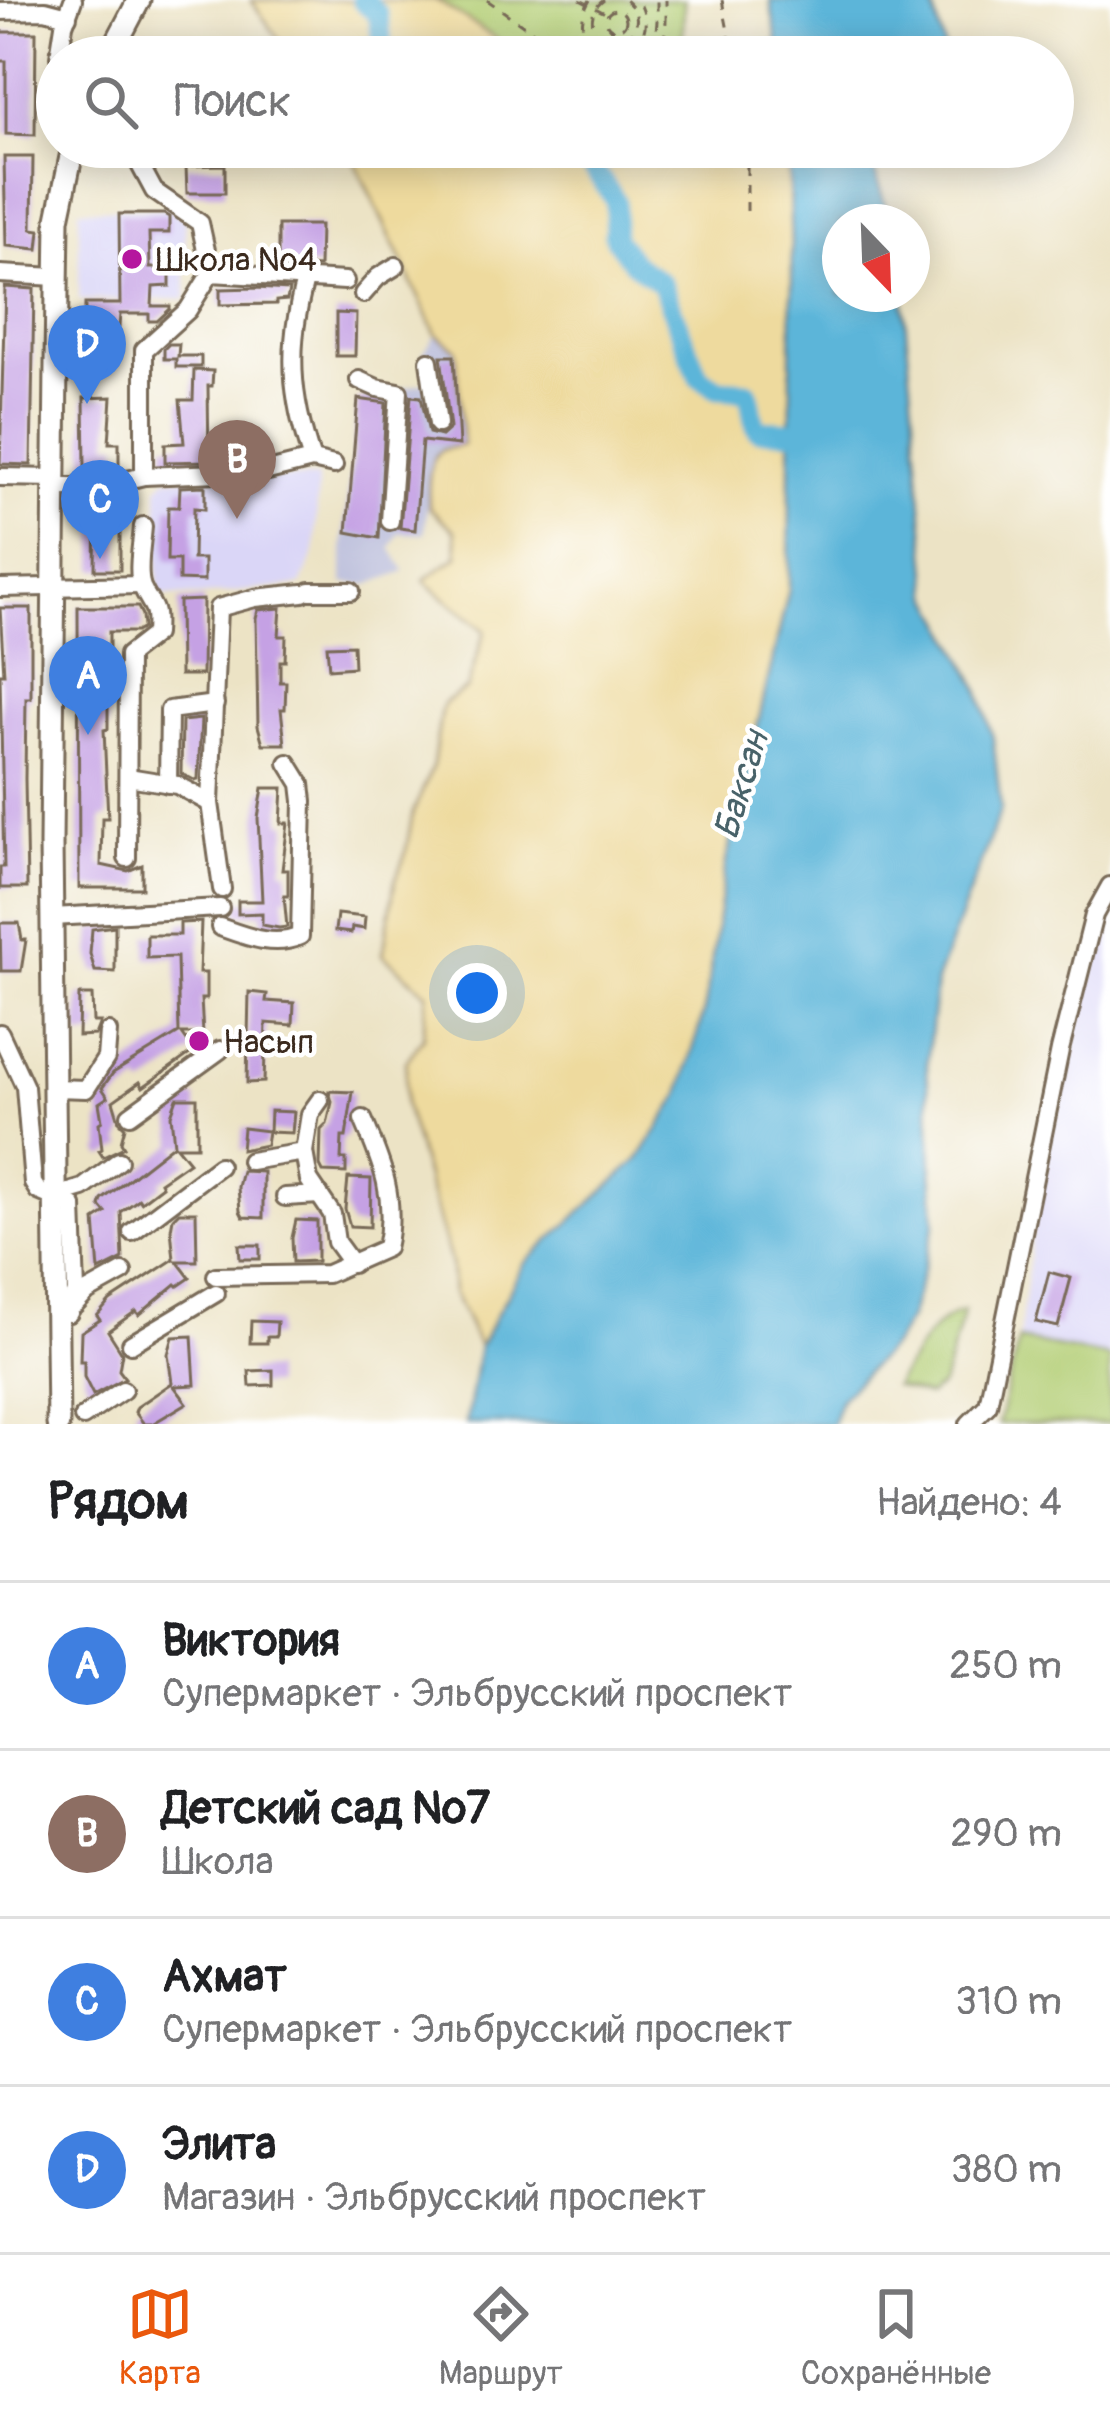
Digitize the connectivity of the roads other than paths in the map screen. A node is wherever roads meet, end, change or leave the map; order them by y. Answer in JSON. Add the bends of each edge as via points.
{"nodes":[{"id":1,"x":139,"y":0,"type":"edge"},
{"id":2,"x":70,"y":8,"type":"edge"},
{"id":3,"x":0,"y":11,"type":"edge"},
{"id":4,"x":120,"y":36,"type":"edge"},
{"id":5,"x":68,"y":168,"type":"edge"},
{"id":6,"x":142,"y":168,"type":"edge"},
{"id":7,"x":397,"y":266,"type":"dead end"},
{"id":8,"x":212,"y":273,"type":"junction"},
{"id":9,"x":0,"y":274,"type":"edge"},
{"id":10,"x":57,"y":277,"type":"junction"},
{"id":11,"x":305,"y":280,"type":"junction"},
{"id":12,"x":345,"y":280,"type":"dead end"},
{"id":13,"x":363,"y":294,"type":"dead end"},
{"id":14,"x":429,"y":361,"type":"dead end"},
{"id":15,"x":359,"y":380,"type":"dead end"},
{"id":16,"x":432,"y":390,"type":"junction"},
{"id":17,"x":399,"y":392,"type":"junction"},
{"id":18,"x":438,"y":424,"type":"dead end"},
{"id":19,"x":312,"y":460,"type":"junction"},
{"id":20,"x":334,"y":465,"type":"dead end"},
{"id":21,"x":144,"y":476,"type":"junction"},
{"id":22,"x":0,"y":477,"type":"edge"},
{"id":23,"x":57,"y":482,"type":"junction"},
{"id":24,"x":390,"y":521,"type":"dead end"},
{"id":25,"x":142,"y":526,"type":"dead end"},
{"id":26,"x":141,"y":585,"type":"junction"},
{"id":27,"x":0,"y":588,"type":"edge"},
{"id":28,"x":56,"y":588,"type":"junction"},
{"id":29,"x":351,"y":591,"type":"dead end"},
{"id":30,"x":215,"y":704,"type":"junction"},
{"id":31,"x":288,"y":763,"type":"dead end"},
{"id":32,"x":128,"y":777,"type":"junction"},
{"id":33,"x":168,"y":784,"type":"junction"},
{"id":34,"x":210,"y":803,"type":"junction"},
{"id":35,"x":127,"y":858,"type":"dead end"},
{"id":36,"x":1110,"y":886,"type":"edge"},
{"id":37,"x":52,"y":916,"type":"junction"},
{"id":38,"x":220,"y":927,"type":"dead end"},
{"id":39,"x":108,"y":1032,"type":"dead end"},
{"id":40,"x":0,"y":1033,"type":"edge"},
{"id":41,"x":220,"y":1050,"type":"dead end"},
{"id":42,"x":55,"y":1088,"type":"junction"},
{"id":43,"x":320,"y":1100,"type":"dead end"},
{"id":44,"x":130,"y":1114,"type":"dead end"},
{"id":45,"x":363,"y":1119,"type":"dead end"},
{"id":46,"x":304,"y":1152,"type":"junction"},
{"id":47,"x":119,"y":1161,"type":"dead end"},
{"id":48,"x":250,"y":1161,"type":"dead end"},
{"id":49,"x":219,"y":1166,"type":"dead end"},
{"id":50,"x":320,"y":1195,"type":"junction"},
{"id":51,"x":56,"y":1196,"type":"junction"},
{"id":52,"x":285,"y":1197,"type":"dead end"},
{"id":53,"x":132,"y":1232,"type":"dead end"},
{"id":54,"x":57,"y":1260,"type":"junction"},
{"id":55,"x":352,"y":1264,"type":"junction"},
{"id":56,"x":123,"y":1272,"type":"dead end"},
{"id":57,"x":63,"y":1314,"type":"junction"},
{"id":58,"x":131,"y":1343,"type":"dead end"},
{"id":59,"x":123,"y":1390,"type":"dead end"},
{"id":60,"x":58,"y":1417,"type":"edge"},
{"id":61,"x":83,"y":1417,"type":"dead end"},
{"id":62,"x":969,"y":1424,"type":"edge"}],
"edges":[{"from":1,"to":4,"type":"main road"},
{"from":2,"to":3,"type":"street"},
{"from":5,"to":10,"type":"main road"},
{"from":6,"to":8,"type":"street","via":[[154,191],[200,224]]},
{"from":7,"to":13,"type":"street"},
{"from":8,"to":11,"type":"street"},
{"from":8,"to":21,"type":"street","via":[[188,310],[144,350]]},
{"from":9,"to":10,"type":"street"},
{"from":10,"to":23,"type":"main road"},
{"from":11,"to":12,"type":"street"},
{"from":11,"to":19,"type":"street","via":[[291,339]]},
{"from":14,"to":16,"type":"street"},
{"from":15,"to":17,"type":"street"},
{"from":16,"to":17,"type":"street"},
{"from":16,"to":18,"type":"street"},
{"from":17,"to":24,"type":"street"},
{"from":19,"to":20,"type":"street"},
{"from":19,"to":21,"type":"street","via":[[268,471]]},
{"from":21,"to":23,"type":"street","via":[[98,487]]},
{"from":22,"to":23,"type":"street"},
{"from":23,"to":28,"type":"main road"},
{"from":25,"to":26,"type":"street"},
{"from":26,"to":28,"type":"street"},
{"from":26,"to":32,"type":"street","via":[[154,601],[155,634],[128,655]]},
{"from":27,"to":28,"type":"street"},
{"from":28,"to":37,"type":"main road"},
{"from":29,"to":30,"type":"street","via":[[218,608]]},
{"from":30,"to":33,"type":"street","via":[[170,710]]},
{"from":30,"to":34,"type":"street"},
{"from":31,"to":38,"type":"street","via":[[303,801],[300,936],[262,940]]},
{"from":32,"to":33,"type":"street"},
{"from":32,"to":35,"type":"street"},
{"from":33,"to":34,"type":"street"},
{"from":34,"to":37,"type":"street","via":[[221,898]]},
{"from":36,"to":62,"type":"street","via":[[1094,915],[1060,1050],[988,1405]]},
{"from":37,"to":42,"type":"main road"},
{"from":39,"to":42,"type":"street","via":[[106,1058],[86,1089]]},
{"from":40,"to":51,"type":"street","via":[[25,1087],[33,1183]]},
{"from":41,"to":44,"type":"street"},
{"from":42,"to":51,"type":"main road"},
{"from":43,"to":46,"type":"street"},
{"from":45,"to":55,"type":"street","via":[[387,1175],[390,1231],[386,1248]]},
{"from":46,"to":48,"type":"street"},
{"from":46,"to":50,"type":"street"},
{"from":47,"to":51,"type":"street","via":[[83,1188]]},
{"from":49,"to":53,"type":"street"},
{"from":50,"to":52,"type":"street"},
{"from":50,"to":55,"type":"street"},
{"from":51,"to":54,"type":"main road"},
{"from":51,"to":57,"type":"street","via":[[73,1206],[76,1292]]},
{"from":54,"to":57,"type":"main road"},
{"from":54,"to":60,"type":"street","via":[[47,1286],[47,1337]]},
{"from":55,"to":58,"type":"street","via":[[327,1274],[216,1284]]},
{"from":56,"to":57,"type":"street"},
{"from":57,"to":60,"type":"main road"},
{"from":59,"to":61,"type":"street"}]}
